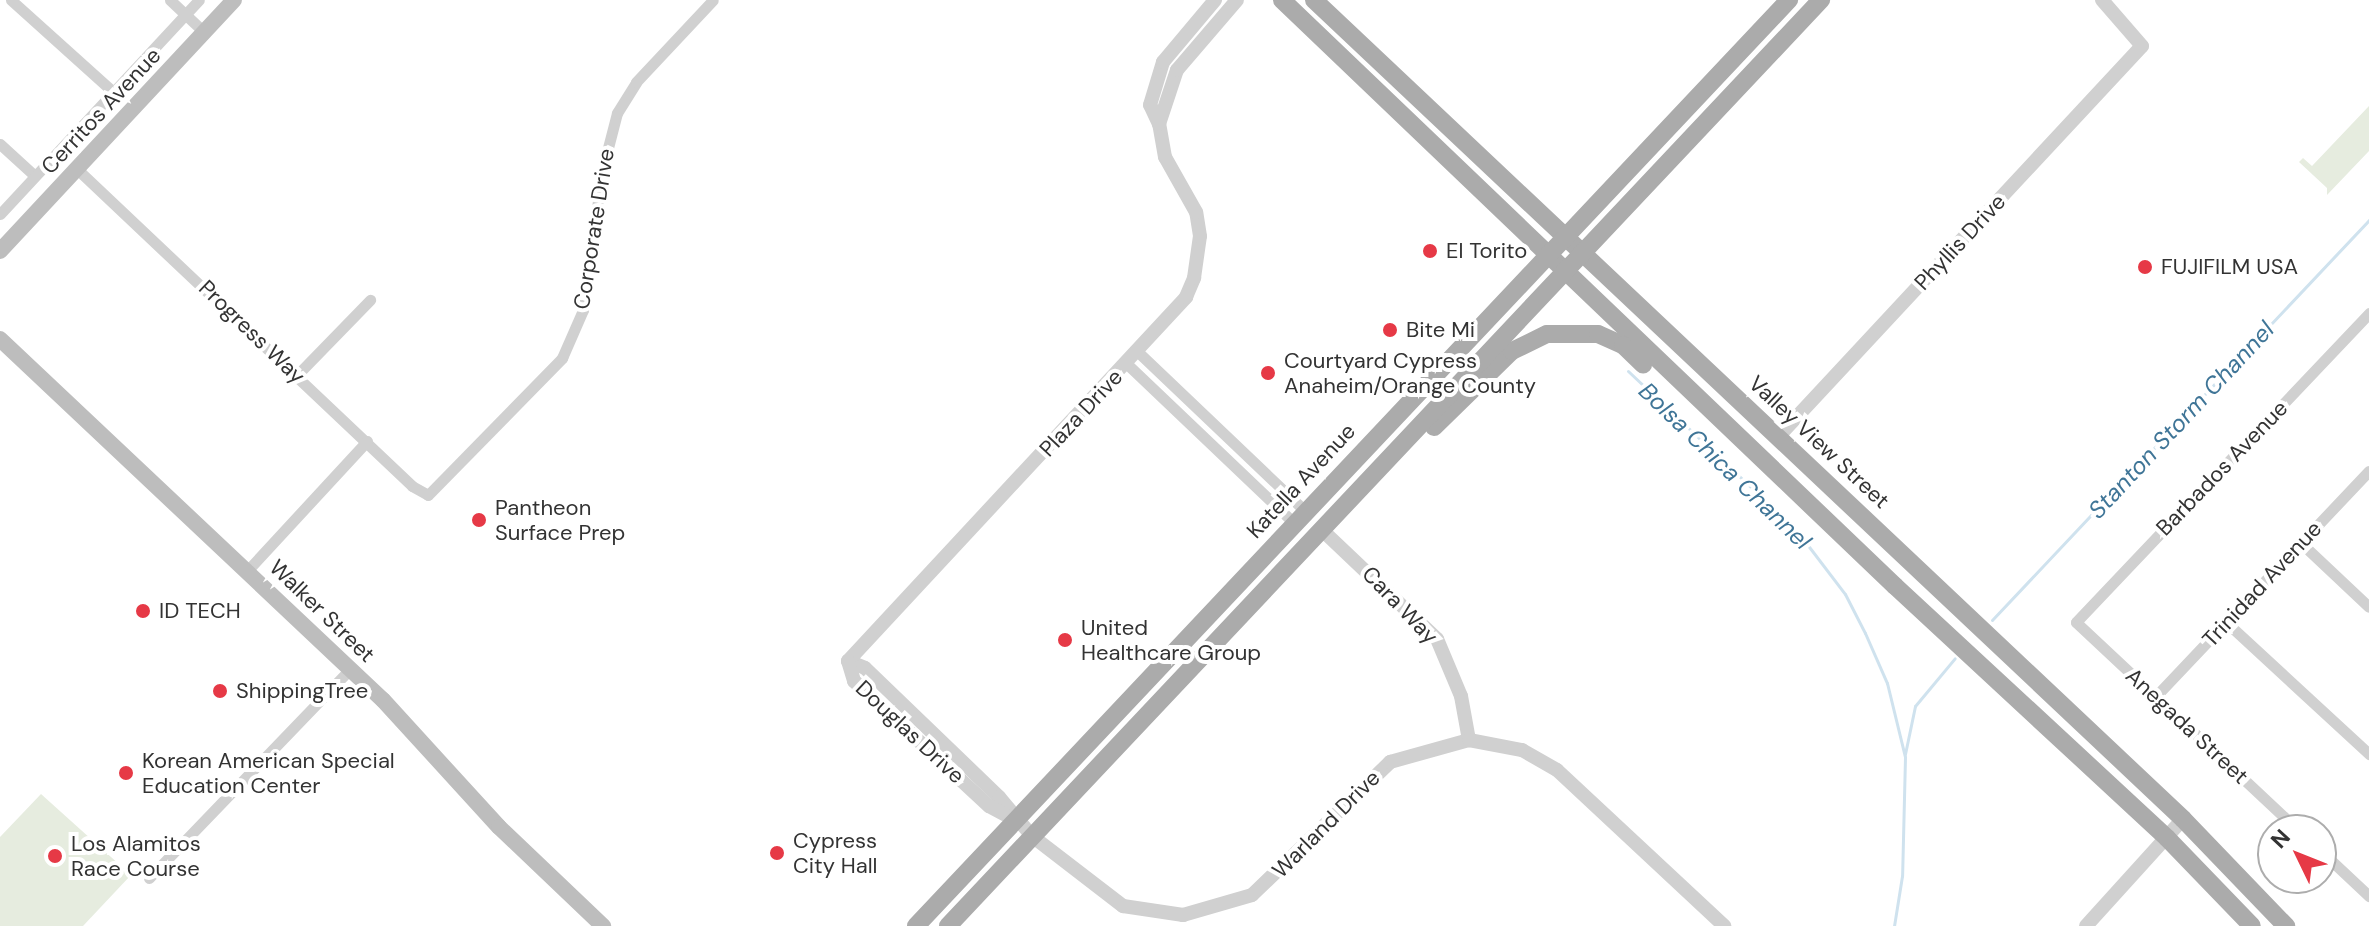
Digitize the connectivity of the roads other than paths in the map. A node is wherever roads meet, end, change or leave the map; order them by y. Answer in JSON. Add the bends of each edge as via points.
{"nodes":[{"id":1,"x":11,"y":0,"type":"edge"},
{"id":2,"x":170,"y":0,"type":"edge"},
{"id":3,"x":199,"y":0,"type":"edge"},
{"id":4,"x":234,"y":0,"type":"edge"},
{"id":5,"x":713,"y":0,"type":"edge"},
{"id":6,"x":1215,"y":0,"type":"edge"},
{"id":7,"x":1237,"y":0,"type":"edge"},
{"id":8,"x":1282,"y":0,"type":"edge"},
{"id":9,"x":1314,"y":0,"type":"edge"},
{"id":10,"x":1789,"y":0,"type":"edge"},
{"id":11,"x":1821,"y":0,"type":"edge"},
{"id":12,"x":2102,"y":0,"type":"edge"},
{"id":13,"x":186,"y":14,"type":"junction"},
{"id":14,"x":204,"y":32,"type":"junction"},
{"id":15,"x":113,"y":92,"type":"junction"},
{"id":16,"x":1159,"y":124,"type":"junction"},
{"id":17,"x":0,"y":144,"type":"edge"},
{"id":18,"x":77,"y":169,"type":"junction"},
{"id":19,"x":35,"y":176,"type":"junction"},
{"id":20,"x":0,"y":214,"type":"edge"},
{"id":21,"x":1566,"y":237,"type":"junction"},
{"id":22,"x":0,"y":251,"type":"edge"},
{"id":23,"x":1583,"y":253,"type":"junction"},
{"id":24,"x":1548,"y":256,"type":"junction"},
{"id":25,"x":1564,"y":272,"type":"junction"},
{"id":26,"x":370,"y":300,"type":"dead end"},
{"id":27,"x":2369,"y":313,"type":"edge"},
{"id":28,"x":0,"y":339,"type":"edge"},
{"id":29,"x":1138,"y":352,"type":"junction"},
{"id":30,"x":1127,"y":364,"type":"junction"},
{"id":31,"x":297,"y":375,"type":"junction"},
{"id":32,"x":1778,"y":437,"type":"junction"},
{"id":33,"x":367,"y":441,"type":"junction"},
{"id":34,"x":1751,"y":449,"type":"junction"},
{"id":35,"x":1389,"y":458,"type":"junction"},
{"id":36,"x":2369,"y":471,"type":"edge"},
{"id":37,"x":1327,"y":488,"type":"junction"},
{"id":38,"x":428,"y":495,"type":"joint"},
{"id":39,"x":1300,"y":517,"type":"junction"},
{"id":40,"x":1321,"y":529,"type":"junction"},
{"id":41,"x":2301,"y":543,"type":"junction"},
{"id":42,"x":1304,"y":547,"type":"junction"},
{"id":43,"x":247,"y":571,"type":"junction"},
{"id":44,"x":2369,"y":607,"type":"edge"},
{"id":45,"x":2076,"y":622,"type":"joint"},
{"id":46,"x":2226,"y":622,"type":"junction"},
{"id":47,"x":848,"y":661,"type":"joint"},
{"id":48,"x":350,"y":669,"type":"junction"},
{"id":49,"x":2155,"y":697,"type":"junction"},
{"id":50,"x":1469,"y":740,"type":"junction"},
{"id":51,"x":2369,"y":754,"type":"edge"},
{"id":52,"x":2281,"y":814,"type":"edge"},
{"id":53,"x":2183,"y":819,"type":"junction"},
{"id":54,"x":1015,"y":820,"type":"junction"},
{"id":55,"x":1032,"y":836,"type":"junction"},
{"id":56,"x":2167,"y":838,"type":"junction"},
{"id":57,"x":2337,"y":866,"type":"edge"},
{"id":58,"x":149,"y":878,"type":"dead end"},
{"id":59,"x":2369,"y":896,"type":"edge"},
{"id":60,"x":603,"y":926,"type":"edge"},
{"id":61,"x":916,"y":926,"type":"edge"},
{"id":62,"x":948,"y":926,"type":"edge"},
{"id":63,"x":1724,"y":926,"type":"edge"},
{"id":64,"x":2086,"y":926,"type":"edge"},
{"id":65,"x":2252,"y":926,"type":"edge"},
{"id":66,"x":2286,"y":926,"type":"edge"}],
"edges":[{"from":1,"to":15,"type":"street"},
{"from":2,"to":13,"type":"street"},
{"from":3,"to":13,"type":"street"},
{"from":4,"to":14,"type":"main road","name":"Cerritos Avenue"},
{"from":5,"to":38,"type":"street","name":"Corporate Drive","via":[[623,98],[602,171],[583,310],[562,358]]},
{"from":6,"to":16,"type":"street","name":"Plaza Drive","via":[[1163,62],[1150,105]]},
{"from":7,"to":16,"type":"street","via":[[1177,70]]},
{"from":8,"to":24,"type":"main road"},
{"from":9,"to":21,"type":"main road","name":"Valley View Street"},
{"from":10,"to":21,"type":"main road","name":"Katella Avenue"},
{"from":11,"to":23,"type":"main road"},
{"from":12,"to":32,"type":"street","name":"Phyllis Drive","via":[[2142,46]]},
{"from":13,"to":14,"type":"street"},
{"from":13,"to":15,"type":"street"},
{"from":14,"to":18,"type":"main road","name":"Cerritos Avenue"},
{"from":15,"to":19,"type":"street"},
{"from":16,"to":29,"type":"street","name":"Plaza Drive","via":[[1165,157],[1196,212],[1198,260],[1186,297]]},
{"from":17,"to":19,"type":"street"},
{"from":18,"to":22,"type":"main road","name":"Cerritos Avenue"},
{"from":18,"to":31,"type":"street","name":"Progress Way"},
{"from":19,"to":20,"type":"street"},
{"from":21,"to":23,"type":"main road","name":"Valley View Street"},
{"from":21,"to":24,"type":"main road","name":"Katella Avenue"},
{"from":23,"to":25,"type":"main road"},
{"from":23,"to":32,"type":"main road","name":"Valley View Street"},
{"from":24,"to":25,"type":"main road"},
{"from":24,"to":37,"type":"main road","name":"Katella Avenue"},
{"from":25,"to":34,"type":"main road"},
{"from":25,"to":35,"type":"main road"},
{"from":26,"to":31,"type":"street"},
{"from":27,"to":45,"type":"street","name":"Barbados Avenue"},
{"from":28,"to":43,"type":"main road","name":"Walker Street"},
{"from":29,"to":30,"type":"street","name":"Plaza Drive"},
{"from":29,"to":39,"type":"street"},
{"from":30,"to":39,"type":"street"},
{"from":30,"to":47,"type":"street","name":"Plaza Drive"},
{"from":31,"to":33,"type":"street","name":"Progress Way"},
{"from":32,"to":53,"type":"main road","name":"Valley View Street"},
{"from":33,"to":38,"type":"street","name":"Progress Way"},
{"from":33,"to":43,"type":"street"},
{"from":34,"to":35,"type":"main road","via":[[1732,441],[1623,345],[1598,334],[1567,331],[1536,337],[1512,351],[1423,437]]},
{"from":34,"to":56,"type":"main road"},
{"from":35,"to":40,"type":"main road"},
{"from":36,"to":41,"type":"street","name":"Trinidad Avenue"},
{"from":37,"to":39,"type":"main road","name":"Katella Avenue"},
{"from":37,"to":40,"type":"main road"},
{"from":39,"to":42,"type":"main road","via":[[1310,521]]},
{"from":39,"to":54,"type":"main road","name":"Katella Avenue"},
{"from":40,"to":42,"type":"main road"},
{"from":40,"to":50,"type":"street","name":"Cara Way","via":[[1437,639],[1461,696]]},
{"from":41,"to":44,"type":"street"},
{"from":41,"to":46,"type":"street","name":"Trinidad Avenue"},
{"from":42,"to":55,"type":"main road"},
{"from":43,"to":48,"type":"main road","name":"Walker Street"},
{"from":45,"to":49,"type":"street","name":"Anegada Street"},
{"from":46,"to":49,"type":"street","name":"Trinidad Avenue"},
{"from":46,"to":51,"type":"street"},
{"from":47,"to":54,"type":"street","name":"Douglas Drive","via":[[882,684],[999,797]]},
{"from":48,"to":58,"type":"street"},
{"from":48,"to":60,"type":"main road","name":"Walker Street","via":[[499,827]]},
{"from":49,"to":52,"type":"street","name":"Anegada Street"},
{"from":50,"to":55,"type":"street","name":"Warland Drive","via":[[1390,762],[1252,895],[1192,913],[1123,906]]},
{"from":50,"to":63,"type":"street","name":"Warland Drive","via":[[1522,750],[1557,770]]},
{"from":53,"to":56,"type":"street"},
{"from":53,"to":66,"type":"main road","name":"Valley View Street"},
{"from":54,"to":55,"type":"street","name":"Douglas Drive"},
{"from":54,"to":61,"type":"main road","name":"Katella Avenue"},
{"from":55,"to":62,"type":"main road"},
{"from":56,"to":64,"type":"street"},
{"from":56,"to":65,"type":"main road"},
{"from":57,"to":59,"type":"street"}]}
